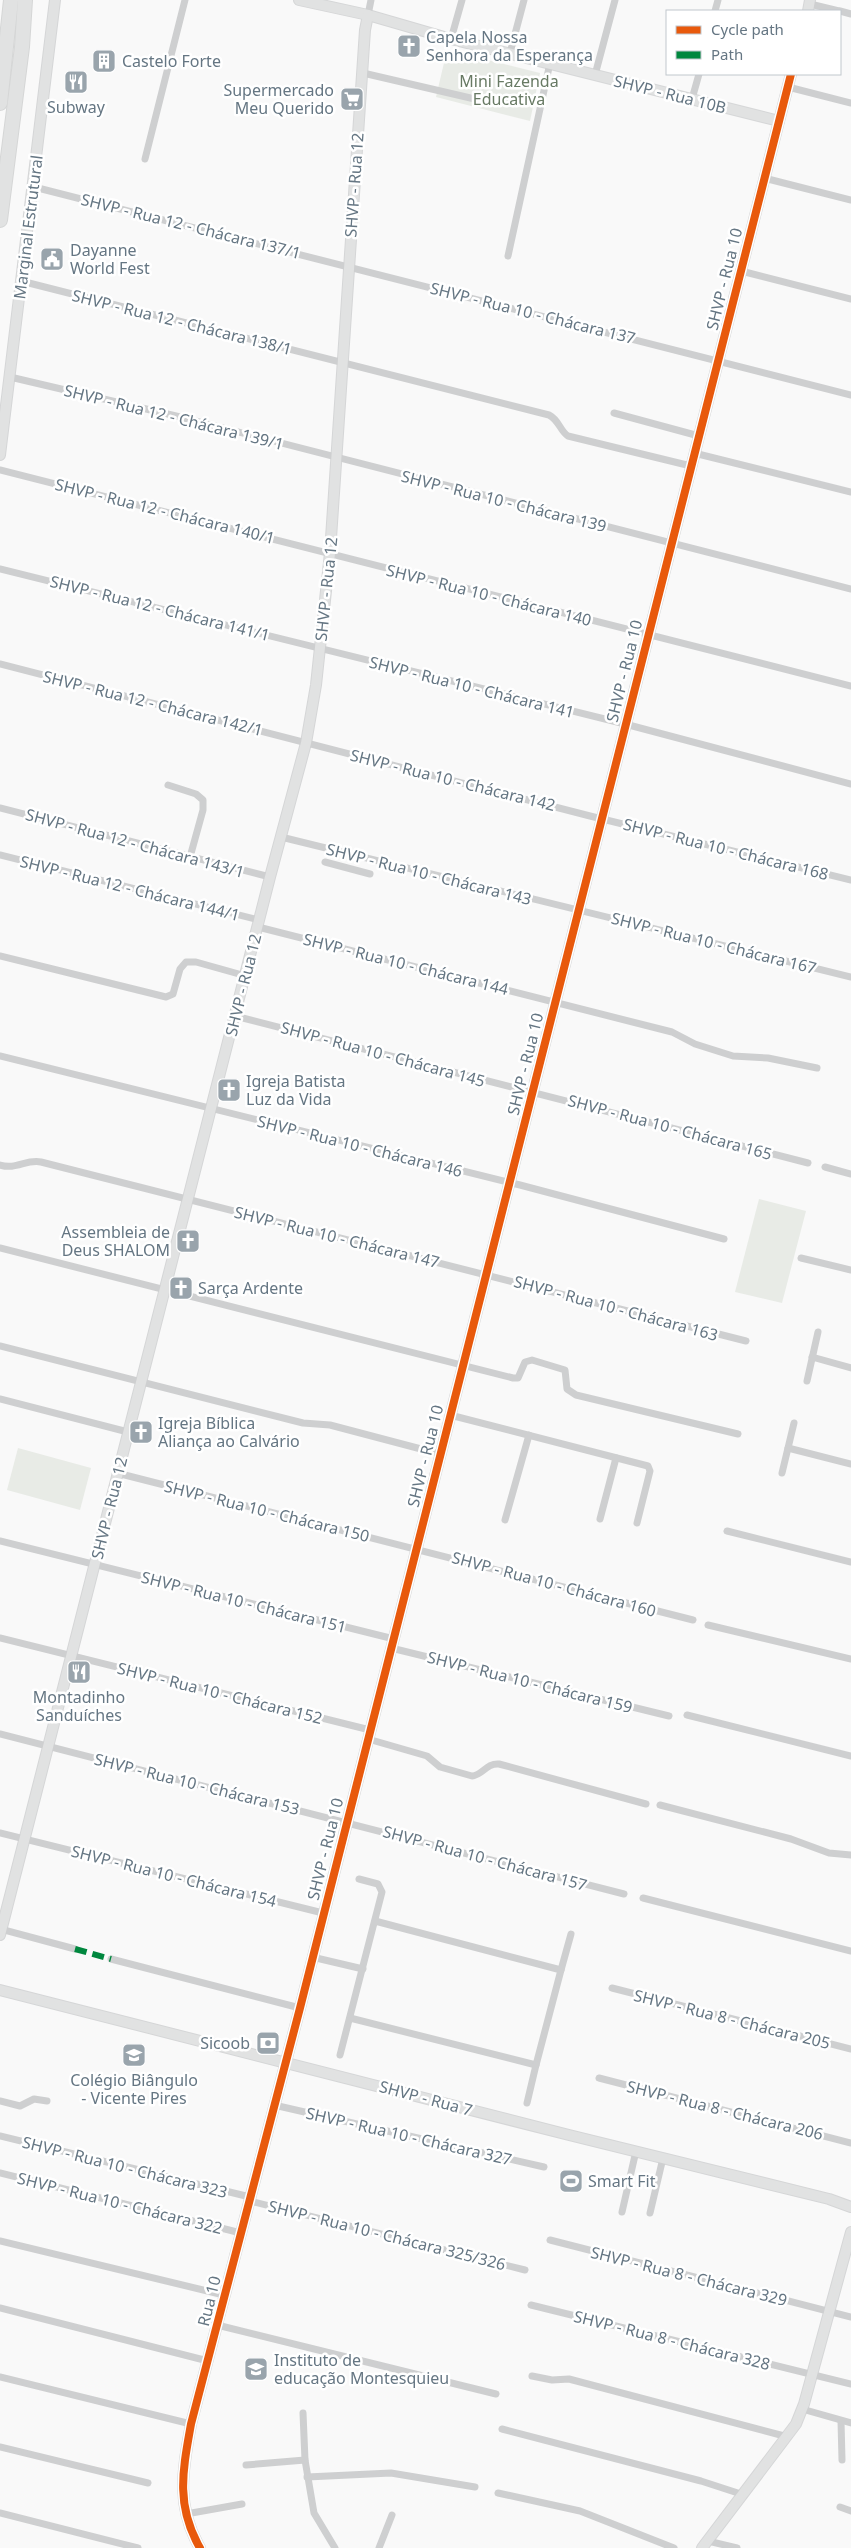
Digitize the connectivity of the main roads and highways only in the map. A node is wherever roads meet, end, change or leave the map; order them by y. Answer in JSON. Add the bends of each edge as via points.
{"nodes":[{"id":1,"x":11,"y":0,"type":"edge"},
{"id":2,"x":25,"y":0,"type":"edge"},
{"id":3,"x":31,"y":0,"type":"edge"},
{"id":4,"x":22,"y":47,"type":"junction"},
{"id":5,"x":0,"y":103,"type":"edge"},
{"id":6,"x":0,"y":220,"type":"edge"}],
"edges":[{"from":1,"to":5,"type":"highway"},
{"from":2,"to":4,"type":"highway"},
{"from":3,"to":4,"type":"highway","via":[[27,37]]},
{"from":4,"to":6,"type":"highway"}]}
